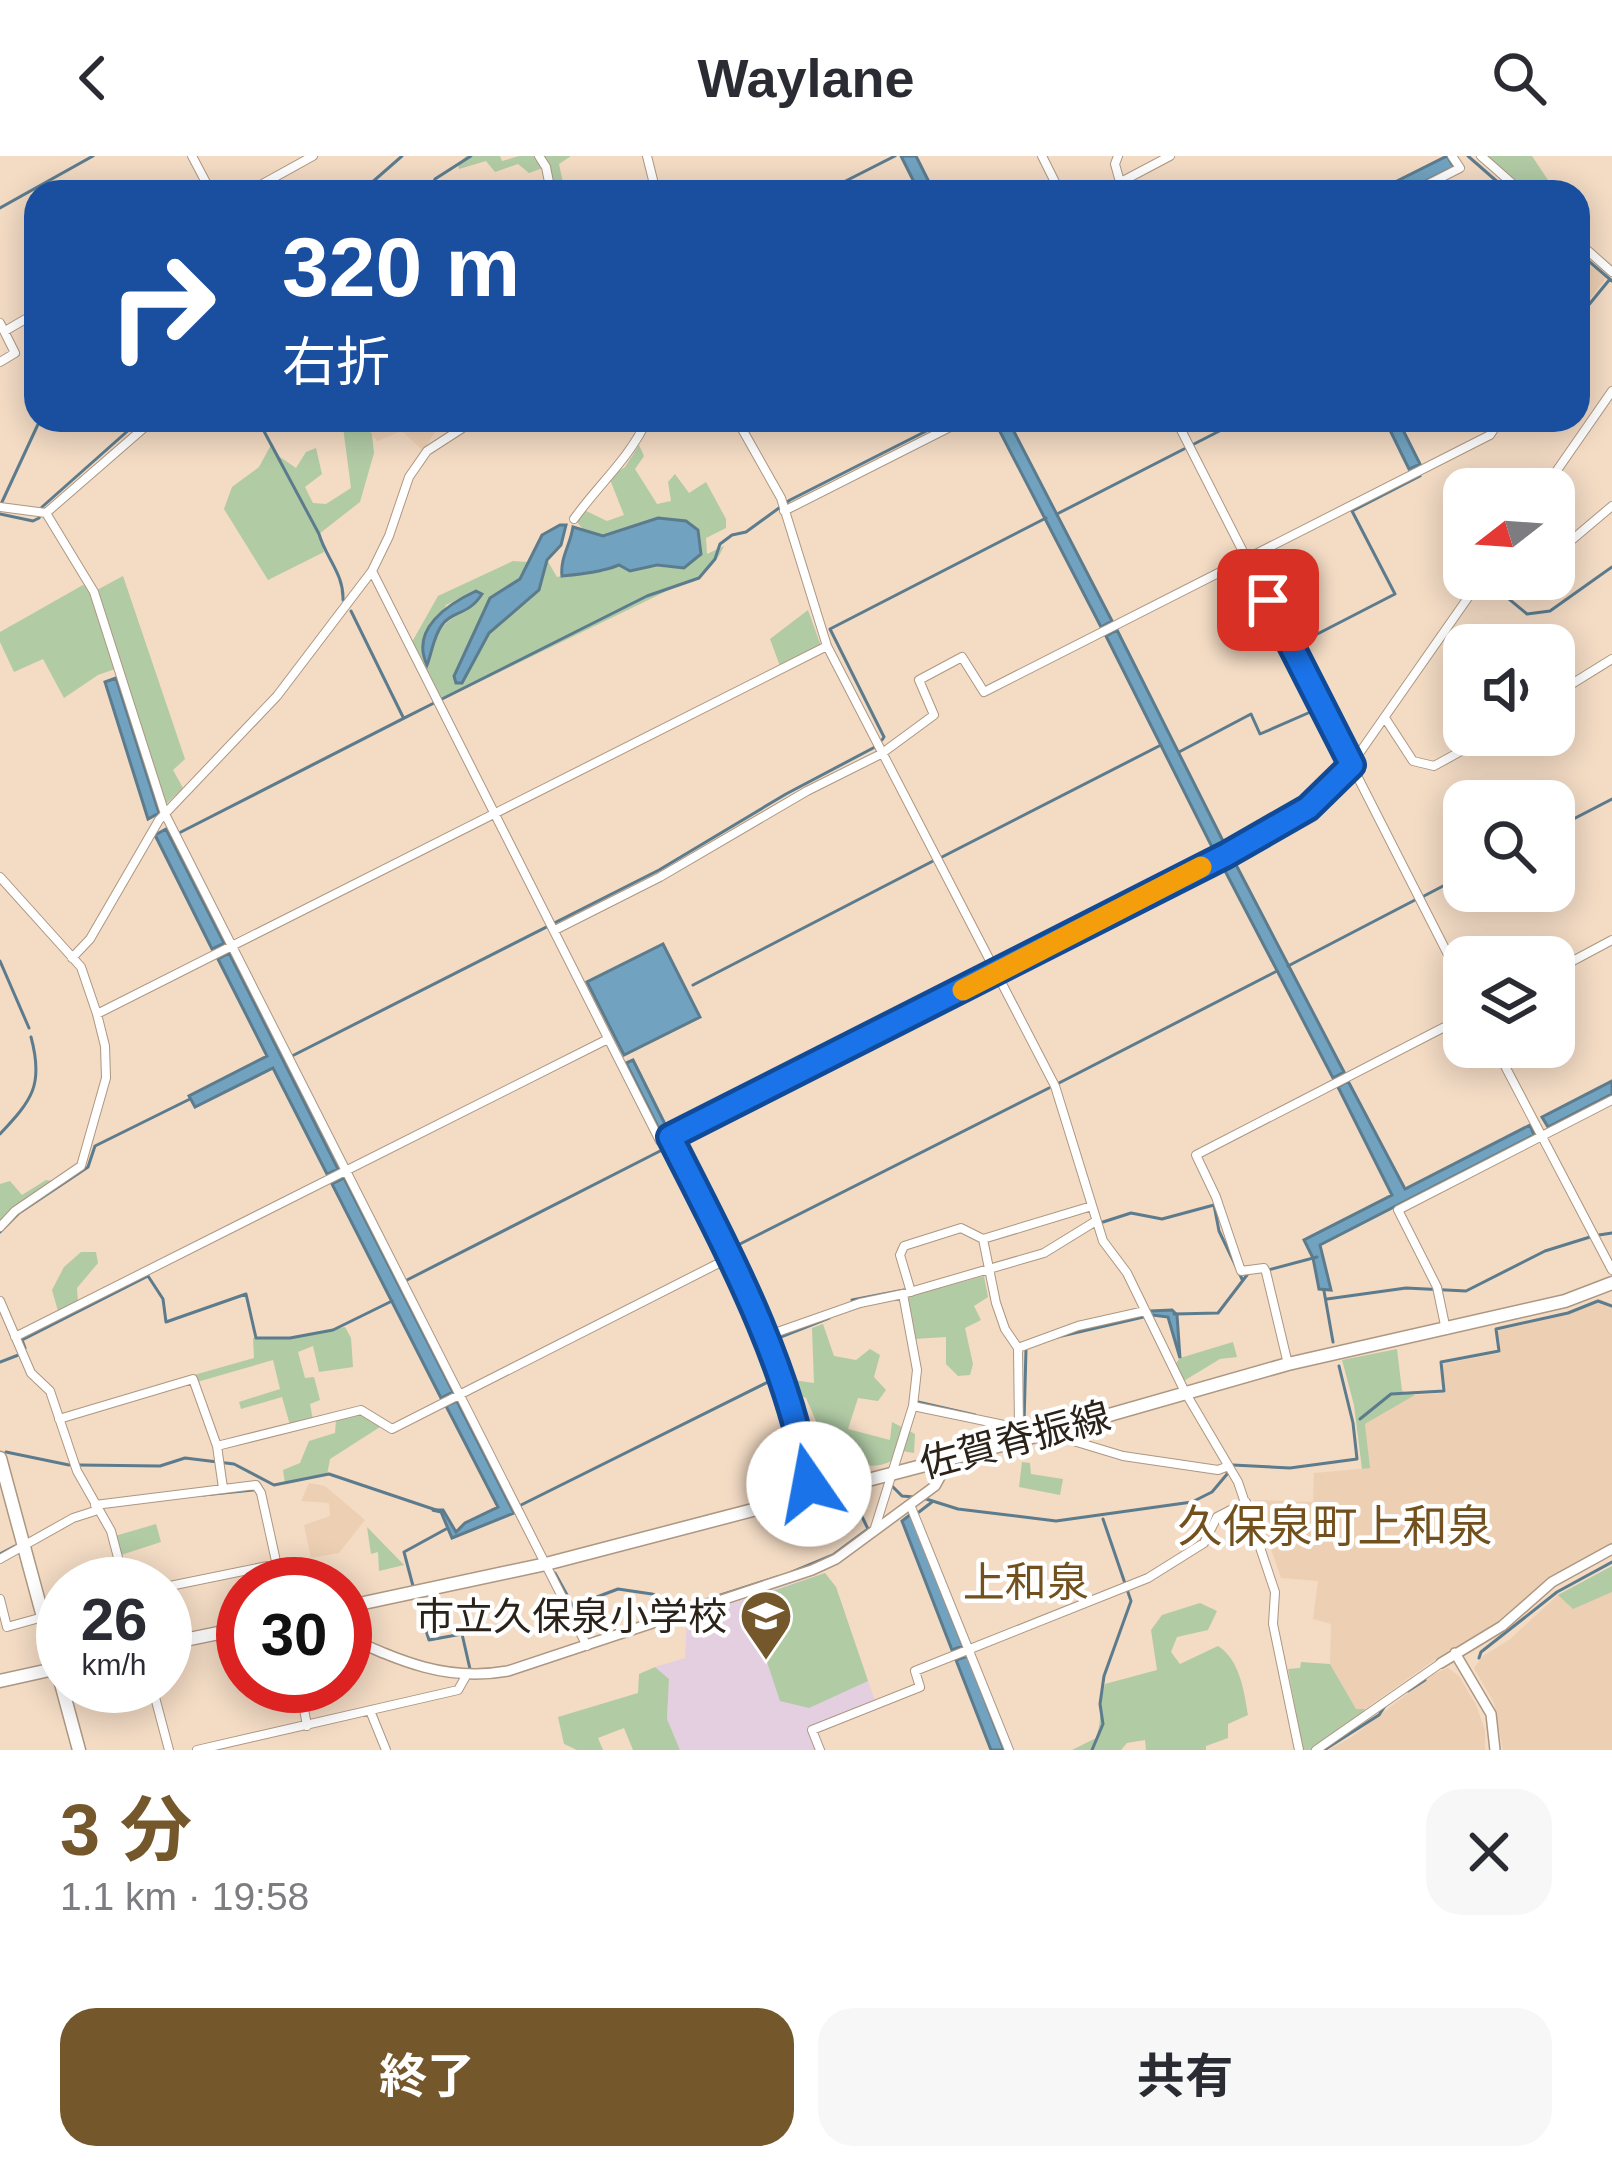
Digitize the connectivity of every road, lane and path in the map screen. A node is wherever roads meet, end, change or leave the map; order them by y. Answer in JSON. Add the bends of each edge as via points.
{"nodes":[{"id":1,"x":313,"y":156,"type":"edge"},
{"id":2,"x":1170,"y":156,"type":"edge"},
{"id":3,"x":1452,"y":156,"type":"edge"},
{"id":4,"x":1481,"y":156,"type":"edge"},
{"id":5,"x":270,"y":180,"type":"edge"},
{"id":6,"x":1124,"y":180,"type":"edge"},
{"id":7,"x":1437,"y":180,"type":"edge"},
{"id":8,"x":1508,"y":180,"type":"edge"},
{"id":9,"x":2,"y":327,"type":"edge"},
{"id":10,"x":0,"y":362,"type":"edge"},
{"id":11,"x":1610,"y":398,"type":"edge"},
{"id":12,"x":1590,"y":426,"type":"edge"},
{"id":13,"x":139,"y":432,"type":"edge"},
{"id":14,"x":456,"y":432,"type":"edge"},
{"id":15,"x":640,"y":432,"type":"edge"},
{"id":16,"x":744,"y":432,"type":"edge"},
{"id":17,"x":940,"y":432,"type":"edge"},
{"id":18,"x":1182,"y":432,"type":"edge"},
{"id":19,"x":1492,"y":432,"type":"edge"},
{"id":20,"x":1585,"y":432,"type":"edge"},
{"id":21,"x":1559,"y":468,"type":"edge"},
{"id":22,"x":1612,"y":506,"type":"edge"},
{"id":23,"x":0,"y":507,"type":"edge"},
{"id":24,"x":784,"y":511,"type":"junction"},
{"id":25,"x":41,"y":513,"type":"junction"},
{"id":26,"x":574,"y":519,"type":"dead end"},
{"id":27,"x":1575,"y":537,"type":"edge"},
{"id":28,"x":1246,"y":558,"type":"junction"},
{"id":29,"x":372,"y":571,"type":"junction"},
{"id":30,"x":1466,"y":600,"type":"edge"},
{"id":31,"x":827,"y":646,"type":"junction"},
{"id":32,"x":1612,"y":659,"type":"edge"},
{"id":33,"x":1575,"y":681,"type":"edge"},
{"id":34,"x":1385,"y":718,"type":"junction"},
{"id":35,"x":880,"y":746,"type":"junction"},
{"id":36,"x":1452,"y":756,"type":"edge"},
{"id":37,"x":1352,"y":765,"type":"junction"},
{"id":38,"x":495,"y":813,"type":"junction"},
{"id":39,"x":159,"y":820,"type":"junction"},
{"id":40,"x":0,"y":877,"type":"edge"},
{"id":41,"x":553,"y":926,"type":"junction"},
{"id":42,"x":1612,"y":940,"type":"edge"},
{"id":43,"x":1443,"y":945,"type":"edge"},
{"id":44,"x":224,"y":950,"type":"junction"},
{"id":45,"x":72,"y":958,"type":"junction"},
{"id":46,"x":1575,"y":959,"type":"edge"},
{"id":47,"x":997,"y":972,"type":"junction"},
{"id":48,"x":97,"y":1013,"type":"junction"},
{"id":49,"x":1443,"y":1028,"type":"edge"},
{"id":50,"x":608,"y":1039,"type":"junction"},
{"id":51,"x":1507,"y":1068,"type":"edge"},
{"id":52,"x":1612,"y":1100,"type":"edge"},
{"id":53,"x":1539,"y":1130,"type":"junction"},
{"id":54,"x":667,"y":1138,"type":"junction"},
{"id":55,"x":339,"y":1175,"type":"junction"},
{"id":56,"x":1092,"y":1205,"type":"junction"},
{"id":57,"x":1096,"y":1221,"type":"junction"},
{"id":58,"x":0,"y":1227,"type":"edge"},
{"id":59,"x":983,"y":1239,"type":"junction"},
{"id":60,"x":731,"y":1257,"type":"junction"},
{"id":61,"x":989,"y":1270,"type":"junction"},
{"id":62,"x":1612,"y":1270,"type":"edge"},
{"id":63,"x":1612,"y":1283,"type":"edge"},
{"id":64,"x":907,"y":1293,"type":"junction"},
{"id":65,"x":0,"y":1301,"type":"edge"},
{"id":66,"x":1145,"y":1311,"type":"junction"},
{"id":67,"x":1446,"y":1330,"type":"junction"},
{"id":68,"x":766,"y":1336,"type":"junction"},
{"id":69,"x":15,"y":1337,"type":"junction"},
{"id":70,"x":1018,"y":1348,"type":"junction"},
{"id":71,"x":1288,"y":1364,"type":"junction"},
{"id":72,"x":1185,"y":1392,"type":"junction"},
{"id":73,"x":453,"y":1397,"type":"junction"},
{"id":74,"x":913,"y":1406,"type":"junction"},
{"id":75,"x":59,"y":1418,"type":"junction"},
{"id":76,"x":1046,"y":1433,"type":"junction"},
{"id":77,"x":1022,"y":1434,"type":"junction"},
{"id":78,"x":218,"y":1446,"type":"junction"},
{"id":79,"x":0,"y":1458,"type":"edge"},
{"id":80,"x":937,"y":1462,"type":"junction"},
{"id":81,"x":1230,"y":1470,"type":"junction"},
{"id":82,"x":889,"y":1475,"type":"junction"},
{"id":83,"x":223,"y":1488,"type":"junction"},
{"id":84,"x":809,"y":1490,"type":"junction"},
{"id":85,"x":918,"y":1500,"type":"junction"},
{"id":86,"x":1246,"y":1502,"type":"junction"},
{"id":87,"x":96,"y":1508,"type":"junction"},
{"id":88,"x":874,"y":1531,"type":"junction"},
{"id":89,"x":23,"y":1546,"type":"junction"},
{"id":90,"x":1612,"y":1550,"type":"edge"},
{"id":91,"x":118,"y":1557,"type":"edge"},
{"id":92,"x":275,"y":1557,"type":"edge"},
{"id":93,"x":0,"y":1559,"type":"edge"},
{"id":94,"x":546,"y":1564,"type":"junction"},
{"id":95,"x":36,"y":1592,"type":"edge"},
{"id":96,"x":0,"y":1599,"type":"edge"},
{"id":97,"x":372,"y":1601,"type":"edge"},
{"id":98,"x":36,"y":1619,"type":"edge"},
{"id":99,"x":587,"y":1646,"type":"junction"},
{"id":100,"x":372,"y":1648,"type":"edge"},
{"id":101,"x":969,"y":1650,"type":"junction"},
{"id":102,"x":1455,"y":1653,"type":"junction"},
{"id":103,"x":1441,"y":1663,"type":"joint"},
{"id":104,"x":36,"y":1673,"type":"edge"},
{"id":105,"x":466,"y":1676,"type":"junction"},
{"id":106,"x":0,"y":1681,"type":"edge"},
{"id":107,"x":71,"y":1713,"type":"edge"},
{"id":108,"x":159,"y":1713,"type":"edge"},
{"id":109,"x":305,"y":1713,"type":"edge"},
{"id":110,"x":371,"y":1713,"type":"joint"},
{"id":111,"x":372,"y":1713,"type":"edge"},
{"id":112,"x":307,"y":1726,"type":"junction"},
{"id":113,"x":260,"y":1736,"type":"junction"},
{"id":114,"x":80,"y":1750,"type":"edge"},
{"id":115,"x":169,"y":1750,"type":"edge"},
{"id":116,"x":197,"y":1750,"type":"edge"},
{"id":117,"x":262,"y":1750,"type":"edge"},
{"id":118,"x":386,"y":1750,"type":"edge"},
{"id":119,"x":820,"y":1750,"type":"edge"},
{"id":120,"x":1009,"y":1750,"type":"edge"},
{"id":121,"x":1299,"y":1750,"type":"edge"},
{"id":122,"x":1316,"y":1750,"type":"edge"},
{"id":123,"x":1495,"y":1750,"type":"edge"}],
"edges":[{"from":1,"to":5,"type":"street"},
{"from":2,"to":6,"type":"street"},
{"from":3,"to":7,"type":"street","via":[[1460,168]]},
{"from":4,"to":8,"type":"street"},
{"from":9,"to":10,"type":"street","via":[[15,353]]},
{"from":11,"to":12,"type":"street"},
{"from":13,"to":25,"type":"street"},
{"from":14,"to":29,"type":"street","via":[[427,451],[409,477]]},
{"from":15,"to":26,"type":"street"},
{"from":16,"to":24,"type":"street"},
{"from":17,"to":24,"type":"street"},
{"from":18,"to":28,"type":"street"},
{"from":19,"to":28,"type":"street"},
{"from":20,"to":21,"type":"street"},
{"from":22,"to":27,"type":"street"},
{"from":23,"to":25,"type":"street"},
{"from":24,"to":31,"type":"street"},
{"from":25,"to":39,"type":"street","via":[[94,592]]},
{"from":28,"to":35,"type":"street","via":[[984,692],[962,657],[920,680],[934,715]]},
{"from":28,"to":37,"type":"street"},
{"from":29,"to":38,"type":"street"},
{"from":29,"to":39,"type":"street","via":[[278,696]]},
{"from":30,"to":34,"type":"street"},
{"from":31,"to":35,"type":"street"},
{"from":31,"to":38,"type":"street"},
{"from":32,"to":33,"type":"street"},
{"from":34,"to":36,"type":"street","via":[[1413,761],[1434,766]]},
{"from":34,"to":37,"type":"street"},
{"from":35,"to":41,"type":"street","via":[[660,877]]},
{"from":35,"to":47,"type":"street"},
{"from":37,"to":43,"type":"street"},
{"from":37,"to":47,"type":"street","via":[[1308,808]]},
{"from":38,"to":41,"type":"street"},
{"from":38,"to":44,"type":"street"},
{"from":39,"to":44,"type":"street"},
{"from":39,"to":45,"type":"street"},
{"from":40,"to":45,"type":"street"},
{"from":41,"to":50,"type":"street"},
{"from":42,"to":46,"type":"street"},
{"from":44,"to":48,"type":"street"},
{"from":44,"to":55,"type":"street","via":[[289,1058]]},
{"from":45,"to":48,"type":"street"},
{"from":47,"to":54,"type":"street"},
{"from":47,"to":56,"type":"street","via":[[1055,1086]]},
{"from":48,"to":58,"type":"street","via":[[106,1078],[81,1166]]},
{"from":49,"to":71,"type":"street","via":[[1196,1155],[1241,1271],[1265,1270]]},
{"from":50,"to":54,"type":"street","via":[[660,1141]]},
{"from":50,"to":55,"type":"street"},
{"from":51,"to":53,"type":"street"},
{"from":52,"to":53,"type":"street"},
{"from":53,"to":62,"type":"street"},
{"from":53,"to":67,"type":"street","via":[[1398,1210],[1438,1289]]},
{"from":54,"to":60,"type":"street"},
{"from":55,"to":69,"type":"street"},
{"from":55,"to":73,"type":"street"},
{"from":56,"to":57,"type":"street"},
{"from":56,"to":59,"type":"street"},
{"from":57,"to":61,"type":"street","via":[[1044,1252]]},
{"from":57,"to":66,"type":"street"},
{"from":59,"to":61,"type":"street"},
{"from":59,"to":64,"type":"street","via":[[961,1228],[904,1246]]},
{"from":60,"to":68,"type":"street"},
{"from":60,"to":73,"type":"street"},
{"from":61,"to":64,"type":"street"},
{"from":61,"to":70,"type":"street"},
{"from":63,"to":67,"type":"main road","name":"佐賀脊振線"},
{"from":64,"to":68,"type":"street"},
{"from":64,"to":74,"type":"street"},
{"from":65,"to":69,"type":"street"},
{"from":66,"to":70,"type":"street"},
{"from":66,"to":72,"type":"street"},
{"from":67,"to":71,"type":"main road","name":"佐賀脊振線"},
{"from":68,"to":84,"type":"street","via":[[790,1394]]},
{"from":69,"to":75,"type":"street"},
{"from":70,"to":77,"type":"street"},
{"from":71,"to":72,"type":"main road","name":"佐賀脊振線"},
{"from":72,"to":76,"type":"main road","name":"佐賀脊振線"},
{"from":72,"to":81,"type":"street"},
{"from":73,"to":78,"type":"street","via":[[392,1429],[361,1410]]},
{"from":73,"to":94,"type":"street"},
{"from":74,"to":77,"type":"street"},
{"from":74,"to":82,"type":"street"},
{"from":75,"to":78,"type":"street","via":[[193,1379]]},
{"from":75,"to":87,"type":"street"},
{"from":76,"to":77,"type":"main road","name":"佐賀脊振線"},
{"from":76,"to":81,"type":"street","via":[[1123,1456]]},
{"from":77,"to":80,"type":"main road","name":"佐賀脊振線"},
{"from":78,"to":83,"type":"street"},
{"from":79,"to":89,"type":"main road"},
{"from":80,"to":82,"type":"main road","name":"佐賀脊振線"},
{"from":80,"to":85,"type":"street","via":[[939,1481]]},
{"from":81,"to":86,"type":"street"},
{"from":82,"to":84,"type":"main road","name":"佐賀脊振線"},
{"from":82,"to":88,"type":"street"},
{"from":83,"to":87,"type":"street"},
{"from":83,"to":92,"type":"street","via":[[257,1487]]},
{"from":84,"to":94,"type":"main road","name":"佐賀脊振線"},
{"from":85,"to":88,"type":"street"},
{"from":85,"to":101,"type":"street"},
{"from":86,"to":101,"type":"street","via":[[1216,1517],[1204,1543],[1130,1586]]},
{"from":86,"to":121,"type":"street","via":[[1275,1592],[1273,1624]]},
{"from":87,"to":89,"type":"street"},
{"from":87,"to":91,"type":"street"},
{"from":88,"to":99,"type":"street","via":[[812,1570]]},
{"from":89,"to":93,"type":"street"},
{"from":89,"to":95,"type":"main road"},
{"from":90,"to":102,"type":"street","via":[[1552,1582]]},
{"from":94,"to":97,"type":"main road","name":"佐賀脊振線"},
{"from":94,"to":99,"type":"street"},
{"from":96,"to":98,"type":"street","via":[[7,1627]]},
{"from":99,"to":105,"type":"street"},
{"from":100,"to":105,"type":"street"},
{"from":101,"to":119,"type":"street","via":[[915,1671],[920,1687],[812,1730]]},
{"from":101,"to":120,"type":"street"},
{"from":102,"to":103,"type":"street"},
{"from":102,"to":123,"type":"street","via":[[1491,1714]]},
{"from":103,"to":122,"type":"street"},
{"from":104,"to":106,"type":"main road"},
{"from":105,"to":111,"type":"street","via":[[458,1690]]},
{"from":107,"to":114,"type":"main road"},
{"from":108,"to":115,"type":"street"},
{"from":109,"to":112,"type":"street"},
{"from":110,"to":112,"type":"street"},
{"from":110,"to":118,"type":"street"},
{"from":112,"to":113,"type":"street"},
{"from":113,"to":116,"type":"street"},
{"from":113,"to":117,"type":"street"}]}
